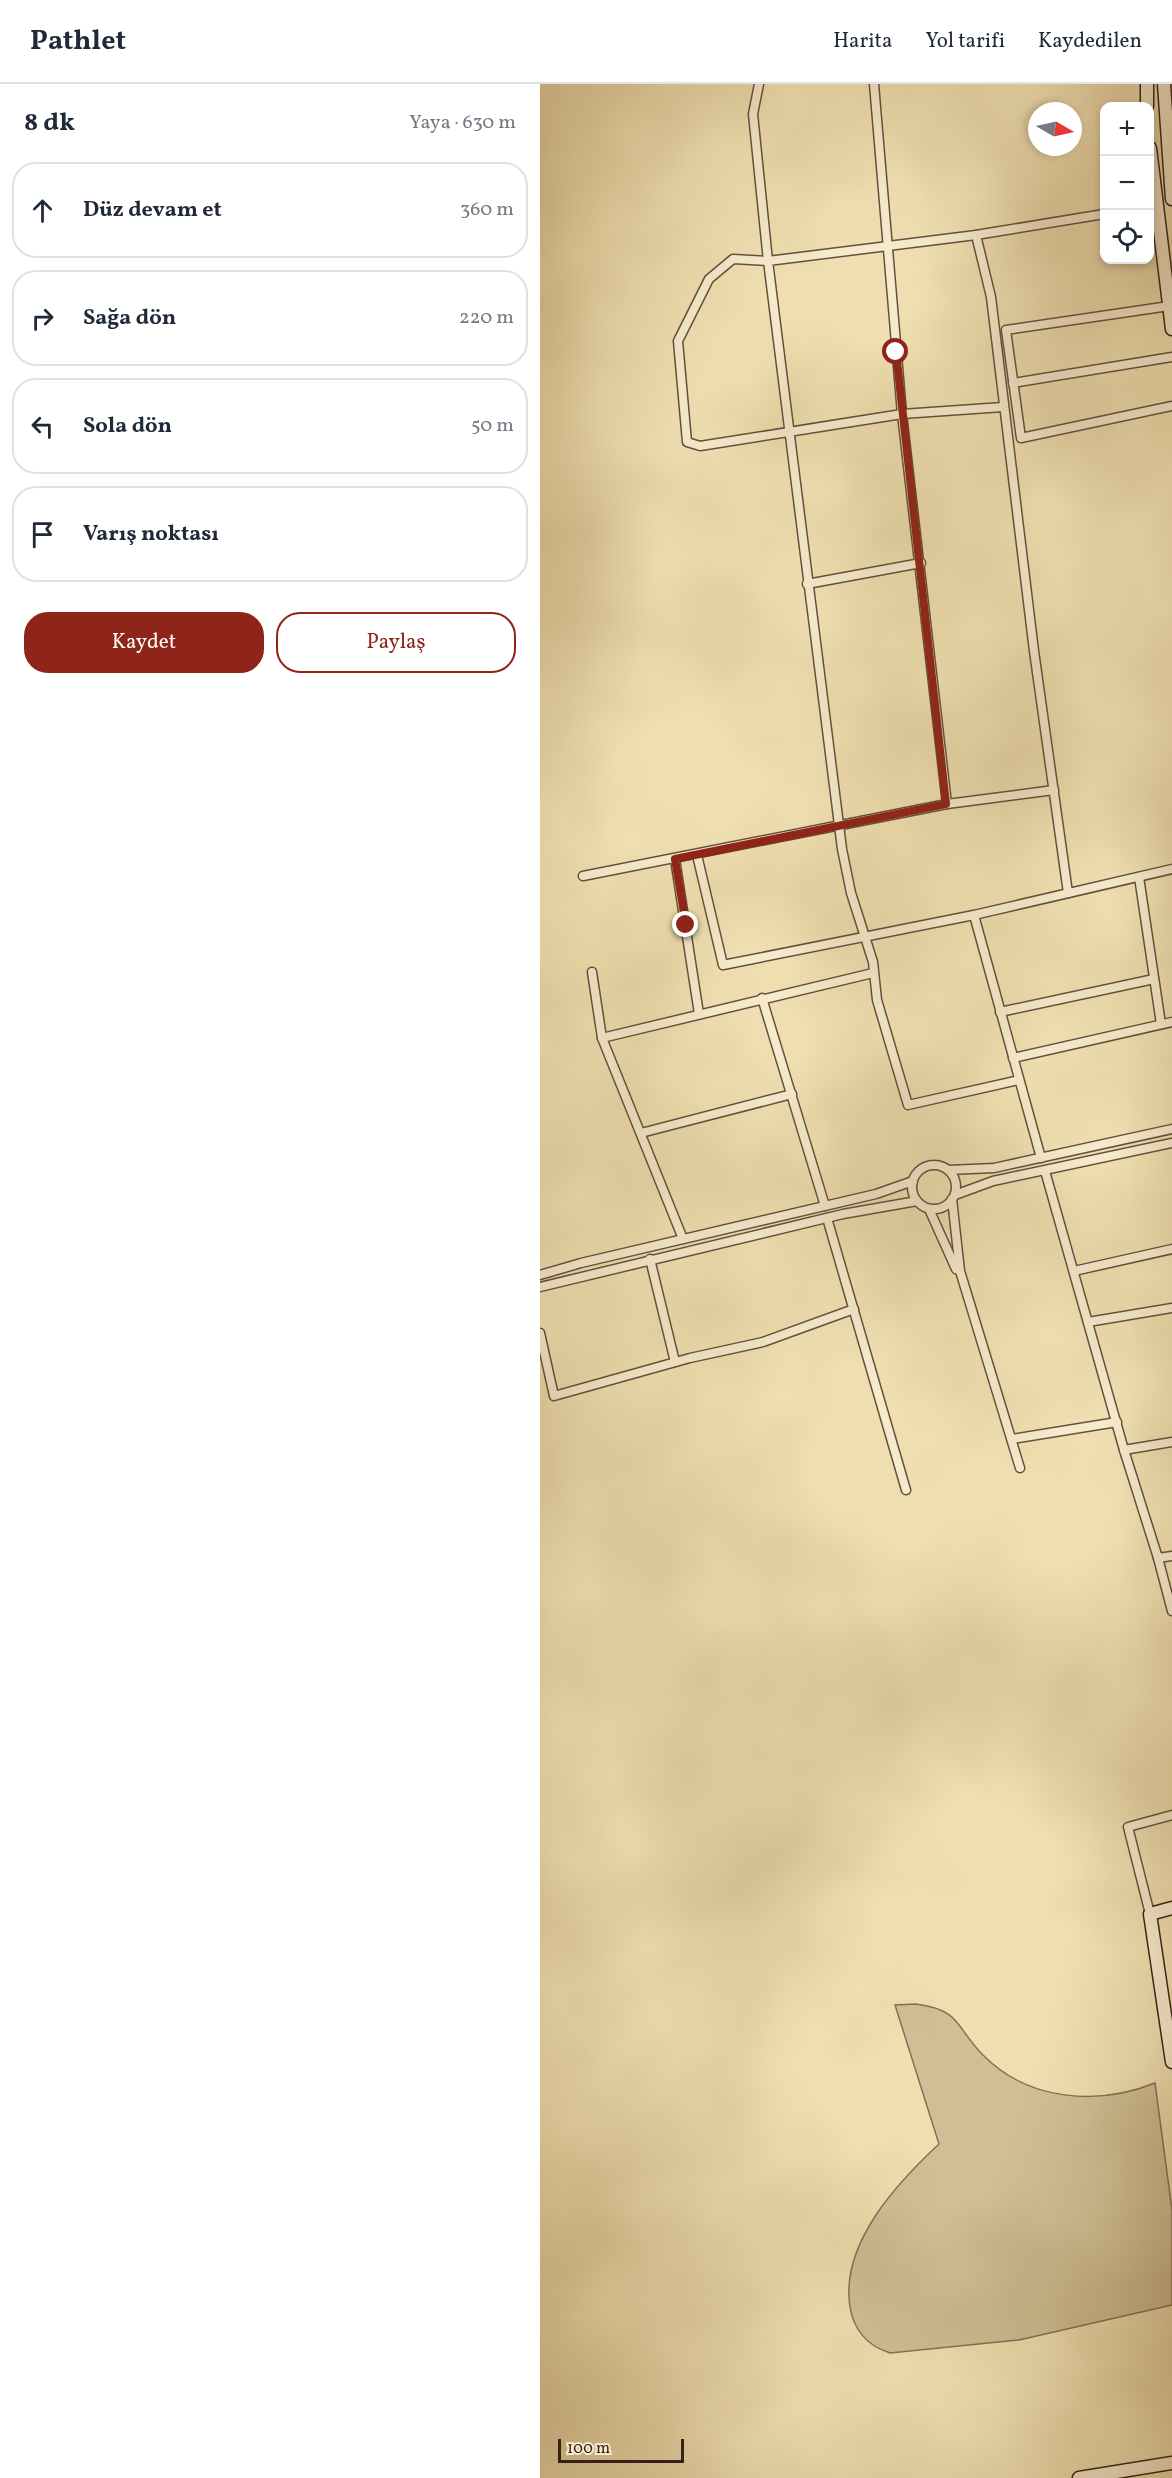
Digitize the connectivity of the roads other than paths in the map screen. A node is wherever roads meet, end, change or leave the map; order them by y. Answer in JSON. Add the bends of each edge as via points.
{"nodes":[{"id":1,"x":759,"y":84,"type":"edge"},
{"id":2,"x":873,"y":84,"type":"edge"},
{"id":3,"x":1147,"y":84,"type":"edge"},
{"id":4,"x":1164,"y":84,"type":"edge"},
{"id":5,"x":1148,"y":102,"type":"edge"},
{"id":6,"x":1172,"y":199,"type":"edge"},
{"id":7,"x":1154,"y":210,"type":"edge"},
{"id":8,"x":1100,"y":215,"type":"edge"},
{"id":9,"x":976,"y":235,"type":"junction"},
{"id":10,"x":886,"y":247,"type":"junction"},
{"id":11,"x":768,"y":261,"type":"junction"},
{"id":12,"x":1169,"y":306,"type":"junction"},
{"id":13,"x":1172,"y":329,"type":"edge"},
{"id":14,"x":1172,"y":357,"type":"edge"},
{"id":15,"x":1013,"y":383,"type":"junction"},
{"id":16,"x":1172,"y":406,"type":"edge"},
{"id":17,"x":1003,"y":407,"type":"junction"},
{"id":18,"x":903,"y":414,"type":"junction"},
{"id":19,"x":789,"y":433,"type":"junction"},
{"id":20,"x":921,"y":563,"type":"junction"},
{"id":21,"x":807,"y":584,"type":"junction"},
{"id":22,"x":1054,"y":790,"type":"junction"},
{"id":23,"x":946,"y":804,"type":"junction"},
{"id":24,"x":839,"y":827,"type":"junction"},
{"id":25,"x":697,"y":855,"type":"junction"},
{"id":26,"x":675,"y":859,"type":"junction"},
{"id":27,"x":1172,"y":869,"type":"edge"},
{"id":28,"x":583,"y":876,"type":"dead end"},
{"id":29,"x":1138,"y":877,"type":"junction"},
{"id":30,"x":1068,"y":893,"type":"junction"},
{"id":31,"x":974,"y":915,"type":"junction"},
{"id":32,"x":864,"y":938,"type":"junction"},
{"id":33,"x":592,"y":972,"type":"dead end"},
{"id":34,"x":873,"y":973,"type":"junction"},
{"id":35,"x":1154,"y":979,"type":"junction"},
{"id":36,"x":762,"y":998,"type":"junction"},
{"id":37,"x":1000,"y":1012,"type":"junction"},
{"id":38,"x":699,"y":1014,"type":"junction"},
{"id":39,"x":1172,"y":1022,"type":"edge"},
{"id":40,"x":1161,"y":1024,"type":"junction"},
{"id":41,"x":602,"y":1038,"type":"junction"},
{"id":42,"x":1013,"y":1058,"type":"junction"},
{"id":43,"x":1019,"y":1080,"type":"junction"},
{"id":44,"x":792,"y":1094,"type":"junction"},
{"id":45,"x":1172,"y":1129,"type":"edge"},
{"id":46,"x":641,"y":1133,"type":"junction"},
{"id":47,"x":1172,"y":1143,"type":"edge"},
{"id":48,"x":1041,"y":1158,"type":"junction"},
{"id":49,"x":948,"y":1170,"type":"junction"},
{"id":50,"x":1045,"y":1171,"type":"junction"},
{"id":51,"x":913,"y":1181,"type":"junction"},
{"id":52,"x":953,"y":1197,"type":"junction"},
{"id":53,"x":917,"y":1201,"type":"junction"},
{"id":54,"x":825,"y":1206,"type":"junction"},
{"id":55,"x":929,"y":1209,"type":"junction"},
{"id":56,"x":827,"y":1218,"type":"junction"},
{"id":57,"x":683,"y":1239,"type":"junction"},
{"id":58,"x":1172,"y":1250,"type":"edge"},
{"id":59,"x":650,"y":1259,"type":"junction"},
{"id":60,"x":1074,"y":1271,"type":"junction"},
{"id":61,"x":540,"y":1275,"type":"edge"},
{"id":62,"x":540,"y":1287,"type":"edge"},
{"id":63,"x":968,"y":1294,"type":"junction"},
{"id":64,"x":1172,"y":1308,"type":"edge"},
{"id":65,"x":854,"y":1309,"type":"junction"},
{"id":66,"x":1088,"y":1322,"type":"junction"},
{"id":67,"x":540,"y":1334,"type":"edge"},
{"id":68,"x":675,"y":1362,"type":"junction"},
{"id":69,"x":1117,"y":1422,"type":"junction"},
{"id":70,"x":1012,"y":1439,"type":"junction"},
{"id":71,"x":1172,"y":1442,"type":"edge"},
{"id":72,"x":1124,"y":1450,"type":"junction"},
{"id":73,"x":1020,"y":1468,"type":"dead end"},
{"id":74,"x":906,"y":1490,"type":"dead end"},
{"id":75,"x":1172,"y":1556,"type":"edge"},
{"id":76,"x":1158,"y":1558,"type":"junction"},
{"id":77,"x":1172,"y":1611,"type":"edge"},
{"id":78,"x":1172,"y":1815,"type":"edge"},
{"id":79,"x":1172,"y":1908,"type":"edge"},
{"id":80,"x":1150,"y":1914,"type":"junction"},
{"id":81,"x":1172,"y":2062,"type":"edge"},
{"id":82,"x":1172,"y":2463,"type":"edge"},
{"id":83,"x":1079,"y":2478,"type":"edge"}],
"edges":[{"from":1,"to":11,"type":"street","via":[[753,114]]},
{"from":2,"to":10,"type":"street"},
{"from":3,"to":5,"type":"main road"},
{"from":4,"to":6,"type":"main road"},
{"from":7,"to":12,"type":"main road"},
{"from":8,"to":9,"type":"street"},
{"from":9,"to":10,"type":"street"},
{"from":9,"to":17,"type":"street","via":[[991,297]]},
{"from":10,"to":11,"type":"street"},
{"from":10,"to":18,"type":"street"},
{"from":11,"to":19,"type":"street"},
{"from":11,"to":19,"type":"street","via":[[733,259],[709,279],[678,340],[687,442],[700,446]]},
{"from":12,"to":13,"type":"main road"},
{"from":12,"to":15,"type":"street","via":[[1006,330]]},
{"from":14,"to":15,"type":"street"},
{"from":15,"to":16,"type":"street","via":[[1021,438]]},
{"from":17,"to":18,"type":"street"},
{"from":17,"to":22,"type":"street"},
{"from":18,"to":19,"type":"street"},
{"from":18,"to":20,"type":"street"},
{"from":19,"to":21,"type":"street"},
{"from":20,"to":21,"type":"street"},
{"from":20,"to":23,"type":"street"},
{"from":21,"to":24,"type":"street","via":[[819,648]]},
{"from":22,"to":23,"type":"street"},
{"from":22,"to":30,"type":"street"},
{"from":23,"to":24,"type":"street"},
{"from":24,"to":25,"type":"street"},
{"from":24,"to":32,"type":"street"},
{"from":25,"to":26,"type":"street"},
{"from":25,"to":32,"type":"street","via":[[723,965]]},
{"from":26,"to":28,"type":"street"},
{"from":26,"to":38,"type":"street"},
{"from":27,"to":29,"type":"street"},
{"from":29,"to":30,"type":"street"},
{"from":29,"to":35,"type":"street"},
{"from":30,"to":31,"type":"street"},
{"from":31,"to":32,"type":"street"},
{"from":31,"to":37,"type":"street"},
{"from":32,"to":34,"type":"street"},
{"from":33,"to":41,"type":"street"},
{"from":34,"to":36,"type":"street"},
{"from":34,"to":43,"type":"street","via":[[877,1000],[908,1105]]},
{"from":35,"to":37,"type":"street"},
{"from":35,"to":40,"type":"street"},
{"from":36,"to":38,"type":"street"},
{"from":36,"to":44,"type":"street"},
{"from":37,"to":42,"type":"street"},
{"from":38,"to":41,"type":"street"},
{"from":39,"to":40,"type":"street"},
{"from":40,"to":42,"type":"street"},
{"from":41,"to":46,"type":"street"},
{"from":42,"to":43,"type":"street"},
{"from":43,"to":48,"type":"street"},
{"from":44,"to":46,"type":"street"},
{"from":44,"to":54,"type":"street"},
{"from":45,"to":48,"type":"street"},
{"from":46,"to":57,"type":"street"},
{"from":47,"to":50,"type":"street"},
{"from":48,"to":49,"type":"street","via":[[985,1169]]},
{"from":49,"to":51,"type":"street","via":[[928,1166]]},
{"from":49,"to":52,"type":"street","via":[[956,1184]]},
{"from":50,"to":52,"type":"street","via":[[993,1180]]},
{"from":50,"to":60,"type":"street"},
{"from":51,"to":53,"type":"street"},
{"from":51,"to":54,"type":"street"},
{"from":52,"to":55,"type":"street","via":[[944,1207]]},
{"from":52,"to":63,"type":"street","via":[[958,1258]]},
{"from":53,"to":55,"type":"street"},
{"from":53,"to":56,"type":"street"},
{"from":54,"to":57,"type":"street"},
{"from":55,"to":63,"type":"street"},
{"from":56,"to":59,"type":"street"},
{"from":56,"to":65,"type":"street"},
{"from":57,"to":61,"type":"street"},
{"from":58,"to":60,"type":"street"},
{"from":59,"to":62,"type":"street"},
{"from":59,"to":68,"type":"street"},
{"from":60,"to":66,"type":"street"},
{"from":63,"to":70,"type":"street"},
{"from":64,"to":66,"type":"street"},
{"from":65,"to":68,"type":"street","via":[[763,1342]]},
{"from":65,"to":74,"type":"street"},
{"from":66,"to":69,"type":"street"},
{"from":67,"to":68,"type":"street","via":[[554,1396]]},
{"from":69,"to":70,"type":"street"},
{"from":69,"to":72,"type":"street"},
{"from":70,"to":73,"type":"street"},
{"from":71,"to":72,"type":"street"},
{"from":72,"to":76,"type":"street"},
{"from":75,"to":76,"type":"street"},
{"from":76,"to":77,"type":"street"},
{"from":78,"to":80,"type":"street","via":[[1128,1827]]},
{"from":79,"to":80,"type":"main road"},
{"from":80,"to":81,"type":"main road"},
{"from":82,"to":83,"type":"main road"}]}
